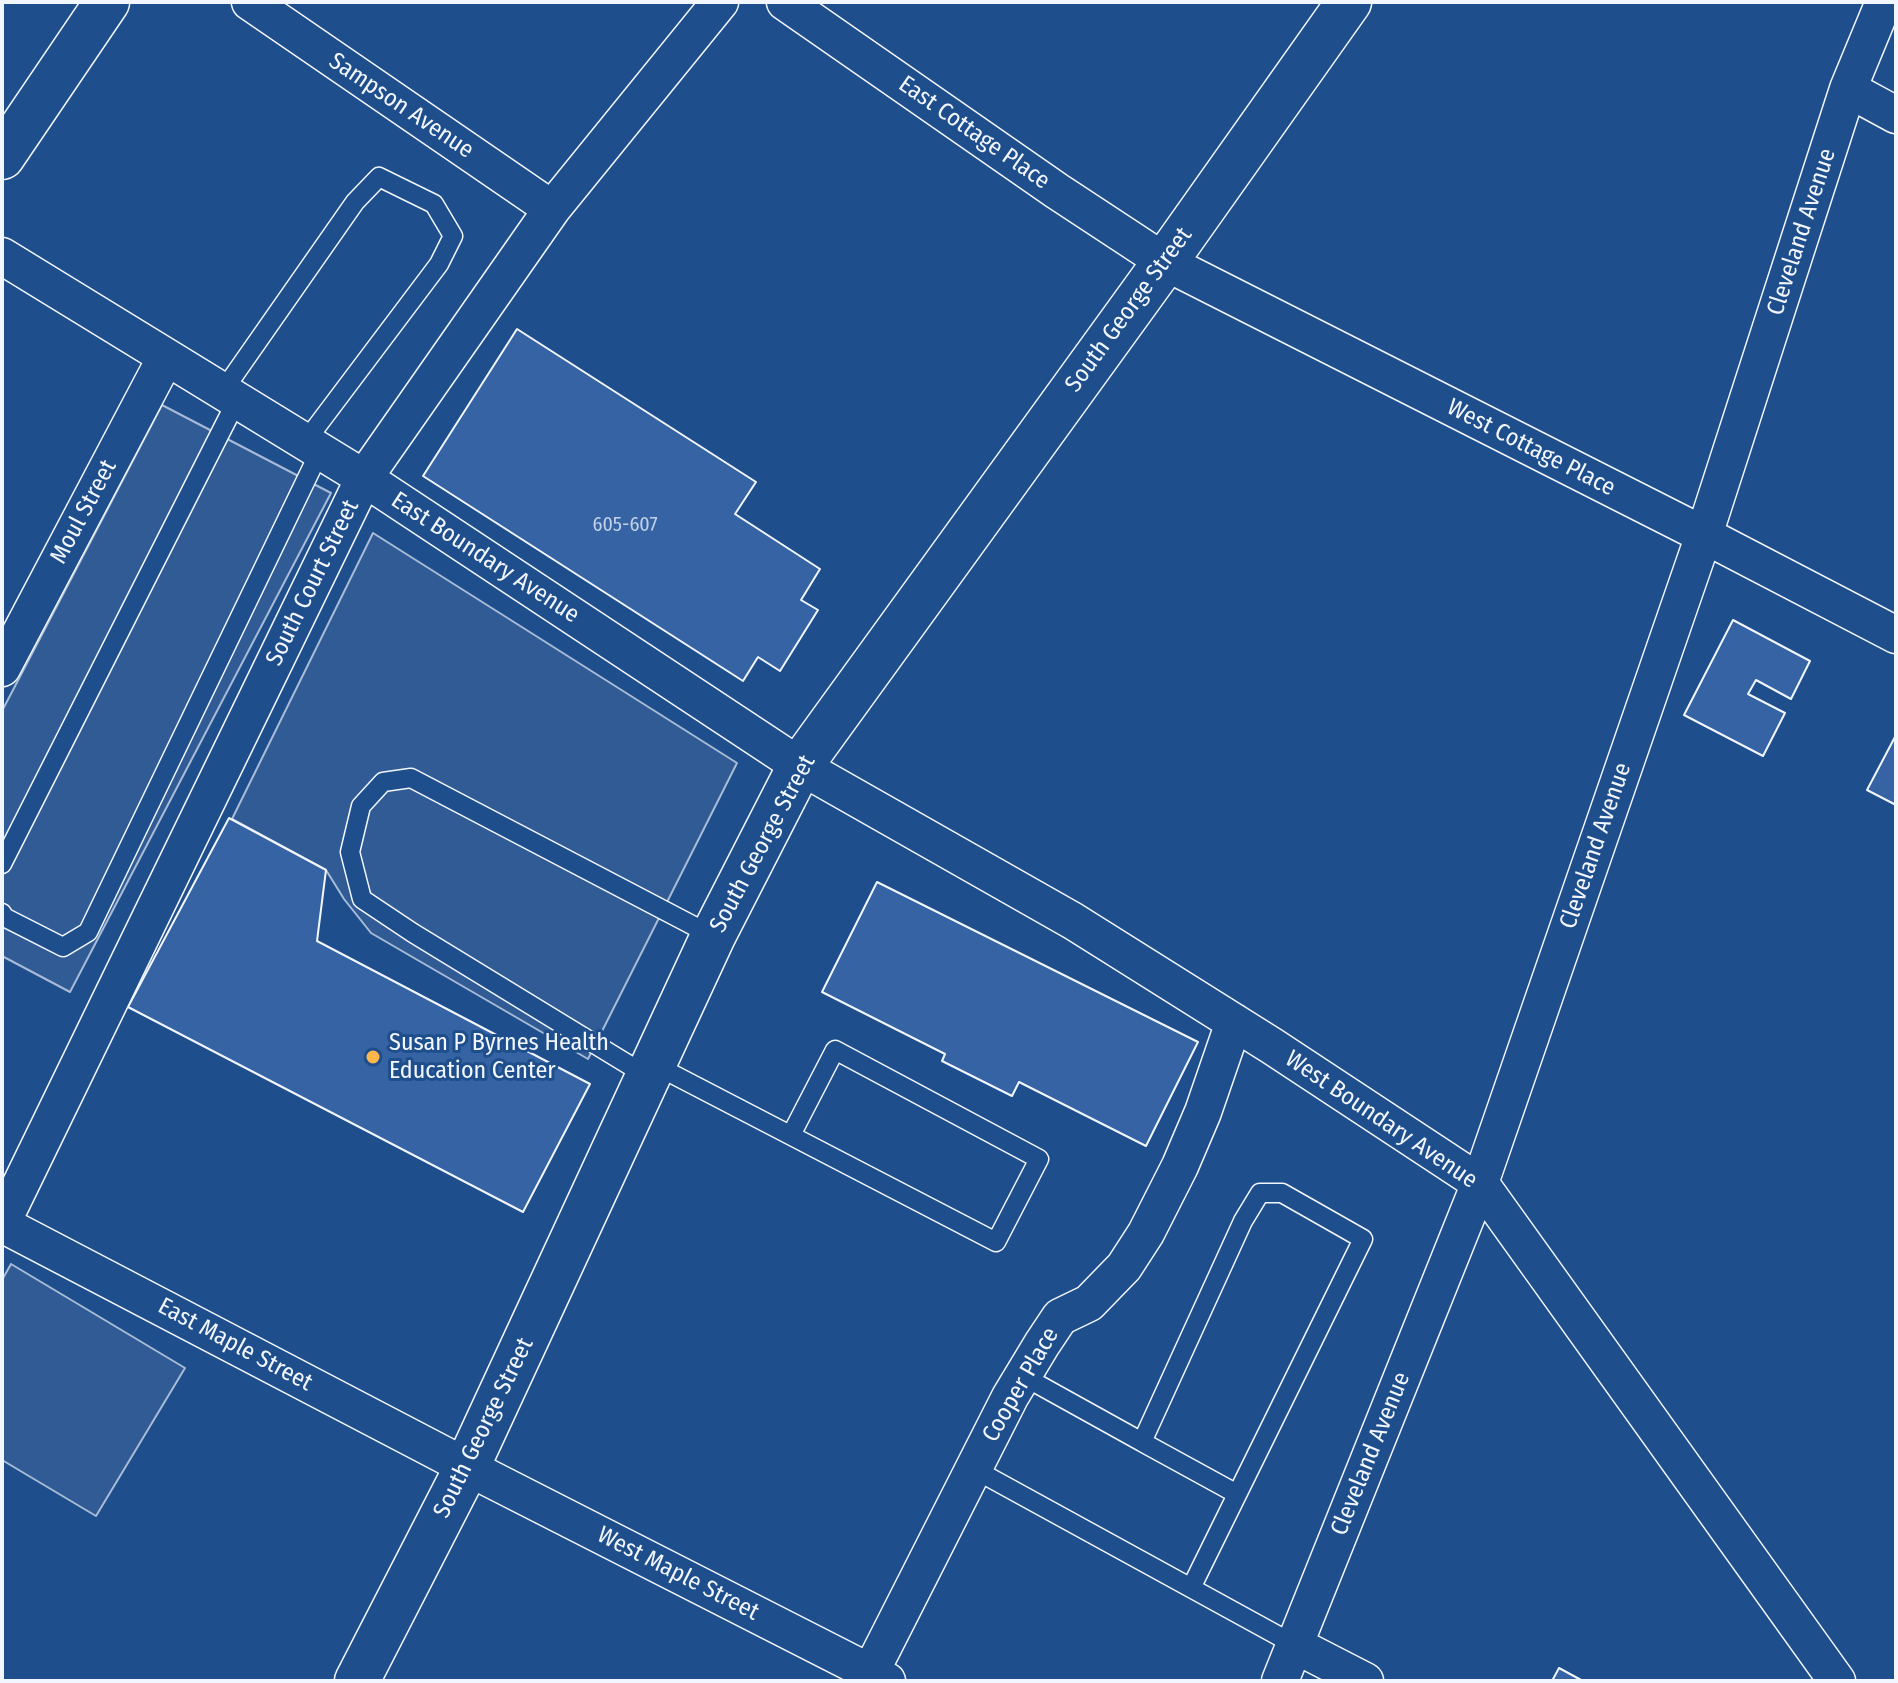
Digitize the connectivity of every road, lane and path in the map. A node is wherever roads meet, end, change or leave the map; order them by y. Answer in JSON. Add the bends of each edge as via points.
{"nodes":[{"id":1,"x":107,"y":2,"type":"edge"},
{"id":2,"x":250,"y":2,"type":"edge"},
{"id":3,"x":720,"y":2,"type":"edge"},
{"id":4,"x":785,"y":2,"type":"edge"},
{"id":5,"x":1349,"y":2,"type":"edge"},
{"id":6,"x":1884,"y":2,"type":"edge"},
{"id":7,"x":1848,"y":89,"type":"junction"},
{"id":8,"x":1896,"y":115,"type":"edge"},
{"id":9,"x":2,"y":157,"type":"edge"},
{"id":10,"x":552,"y":209,"type":"junction"},
{"id":11,"x":2,"y":256,"type":"edge"},
{"id":12,"x":1165,"y":262,"type":"junction"},
{"id":13,"x":166,"y":357,"type":"junction"},
{"id":14,"x":230,"y":396,"type":"junction"},
{"id":15,"x":313,"y":446,"type":"junction"},
{"id":16,"x":364,"y":478,"type":"junction"},
{"id":17,"x":1704,"y":535,"type":"junction"},
{"id":18,"x":1896,"y":635,"type":"edge"},
{"id":19,"x":2,"y":668,"type":"edge"},
{"id":20,"x":800,"y":766,"type":"junction"},
{"id":21,"x":2,"y":864,"type":"edge"},
{"id":22,"x":2,"y":913,"type":"edge"},
{"id":23,"x":713,"y":936,"type":"junction"},
{"id":24,"x":1234,"y":1022,"type":"junction"},
{"id":25,"x":652,"y":1071,"type":"junction"},
{"id":26,"x":791,"y":1135,"type":"junction"},
{"id":27,"x":1480,"y":1183,"type":"junction"},
{"id":28,"x":2,"y":1223,"type":"edge"},
{"id":29,"x":1023,"y":1376,"type":"junction"},
{"id":30,"x":1142,"y":1442,"type":"junction"},
{"id":31,"x":467,"y":1467,"type":"junction"},
{"id":32,"x":974,"y":1469,"type":"junction"},
{"id":33,"x":1237,"y":1494,"type":"junction"},
{"id":34,"x":1191,"y":1588,"type":"junction"},
{"id":35,"x":1295,"y":1645,"type":"junction"},
{"id":36,"x":874,"y":1678,"type":"edge"},
{"id":37,"x":357,"y":1681,"type":"edge"},
{"id":38,"x":1280,"y":1681,"type":"edge"},
{"id":39,"x":1365,"y":1681,"type":"edge"},
{"id":40,"x":1837,"y":1681,"type":"edge"}],
"edges":[{"from":1,"to":9,"type":"main road"},
{"from":2,"to":10,"type":"street","name":"Sampson Avenue"},
{"from":3,"to":10,"type":"street","name":"South Court Street"},
{"from":4,"to":12,"type":"street","name":"East Cottage Place"},
{"from":5,"to":12,"type":"main road","name":"South George Street"},
{"from":6,"to":7,"type":"street","name":"Cleveland Avenue"},
{"from":7,"to":8,"type":"street"},
{"from":7,"to":17,"type":"street","name":"Cleveland Avenue"},
{"from":10,"to":16,"type":"street","name":"South Court Street"},
{"from":11,"to":13,"type":"street","name":"East Boundary Avenue"},
{"from":12,"to":17,"type":"street","name":"West Cottage Place"},
{"from":12,"to":20,"type":"main road","name":"South George Street"},
{"from":13,"to":14,"type":"street","name":"East Boundary Avenue"},
{"from":13,"to":19,"type":"street","name":"Moul Street"},
{"from":14,"to":15,"type":"street","name":"East Boundary Avenue"},
{"from":14,"to":15,"type":"lane","via":[[355,202],[379,177],[434,204],[453,236]]},
{"from":14,"to":21,"type":"lane"},
{"from":15,"to":16,"type":"street","name":"East Boundary Avenue"},
{"from":15,"to":22,"type":"lane","via":[[88,932],[63,947]]},
{"from":16,"to":20,"type":"street","name":"East Boundary Avenue"},
{"from":16,"to":28,"type":"street","name":"South Court Street"},
{"from":17,"to":18,"type":"street","name":"West Cottage Place"},
{"from":17,"to":27,"type":"street","name":"Cleveland Avenue"},
{"from":20,"to":23,"type":"main road","name":"South George Street"},
{"from":20,"to":24,"type":"street","name":"West Boundary Avenue","via":[[1073,921]]},
{"from":23,"to":25,"type":"main road","name":"South George Street"},
{"from":23,"to":25,"type":"lane","via":[[411,778],[383,782],[361,806],[350,852],[362,899]]},
{"from":24,"to":27,"type":"street","name":"West Boundary Avenue"},
{"from":24,"to":29,"type":"street","name":"Cooper Place","via":[[1203,1112],[1146,1233],[1124,1267],[1089,1303],[1060,1317]]},
{"from":25,"to":26,"type":"lane"},
{"from":25,"to":31,"type":"main road","name":"South George Street"},
{"from":26,"to":26,"type":"lane","via":[[996,1242],[1039,1159],[835,1050]]},
{"from":27,"to":35,"type":"street","name":"Cleveland Avenue"},
{"from":27,"to":40,"type":"street","name":"West Boundary Avenue"},
{"from":28,"to":31,"type":"street","name":"East Maple Street"},
{"from":29,"to":30,"type":"lane"},
{"from":29,"to":32,"type":"street","name":"Cooper Place"},
{"from":30,"to":33,"type":"lane"},
{"from":30,"to":33,"type":"lane","via":[[1243,1221],[1260,1193],[1282,1193],[1363,1239]]},
{"from":31,"to":36,"type":"street","name":"West Maple Street"},
{"from":31,"to":37,"type":"main road","name":"South George Street"},
{"from":32,"to":34,"type":"lane"},
{"from":32,"to":36,"type":"street","name":"Cooper Place"},
{"from":33,"to":34,"type":"lane"},
{"from":34,"to":35,"type":"lane"},
{"from":35,"to":38,"type":"street","name":"Cleveland Avenue"},
{"from":35,"to":39,"type":"street"}]}
